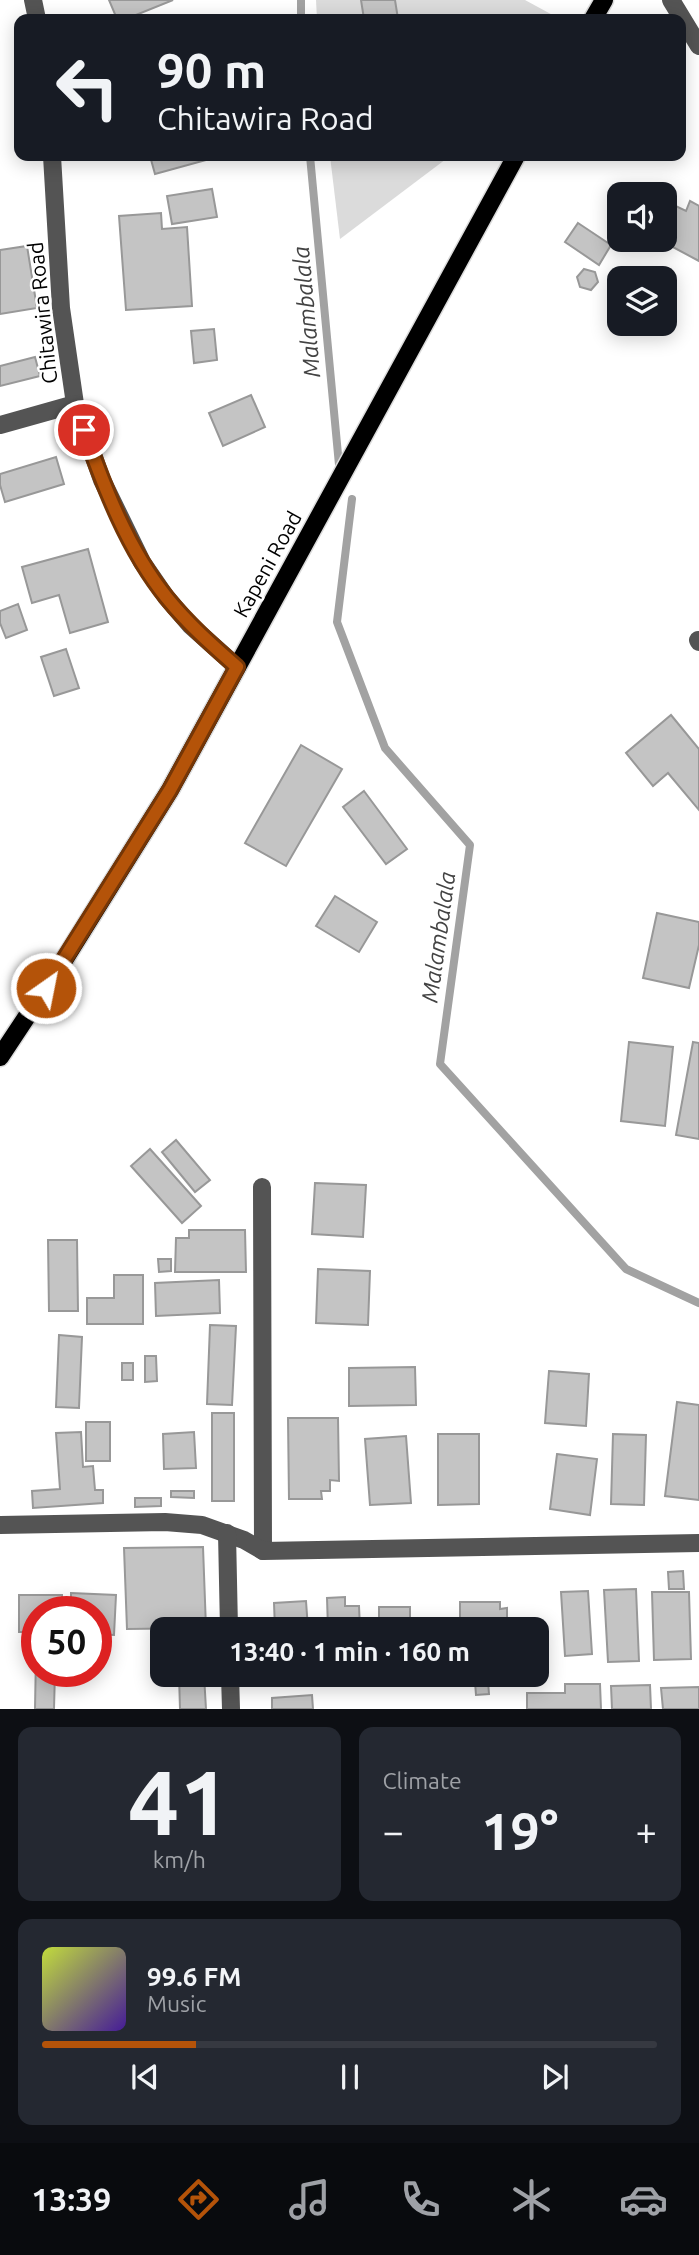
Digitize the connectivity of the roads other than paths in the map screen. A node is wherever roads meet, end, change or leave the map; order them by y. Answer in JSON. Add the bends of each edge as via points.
{"nodes":[{"id":1,"x":686,"y":25,"type":"edge"},
{"id":2,"x":699,"y":46,"type":"edge"},
{"id":3,"x":52,"y":161,"type":"edge"},
{"id":4,"x":513,"y":161,"type":"edge"},
{"id":5,"x":75,"y":404,"type":"junction"},
{"id":6,"x":0,"y":425,"type":"edge"},
{"id":7,"x":237,"y":667,"type":"junction"},
{"id":8,"x":0,"y":1056,"type":"edge"},
{"id":9,"x":262,"y":1187,"type":"dead end"},
{"id":10,"x":0,"y":1525,"type":"edge"},
{"id":11,"x":227,"y":1534,"type":"junction"},
{"id":12,"x":699,"y":1543,"type":"edge"},
{"id":13,"x":262,"y":1551,"type":"junction"},
{"id":14,"x":229,"y":1617,"type":"edge"},
{"id":15,"x":230,"y":1687,"type":"edge"},
{"id":16,"x":231,"y":1709,"type":"edge"}],
"edges":[{"from":1,"to":2,"type":"street"},
{"from":3,"to":5,"type":"street","name":"Chitawira Road","via":[[61,308]]},
{"from":4,"to":7,"type":"main road","name":"Kapeni Road"},
{"from":5,"to":6,"type":"street"},
{"from":5,"to":7,"type":"street","name":"Chitawira Road","via":[[102,480],[142,562],[190,625]]},
{"from":7,"to":8,"type":"main road","name":"Kapeni Road","via":[[170,790]]},
{"from":9,"to":13,"type":"street"},
{"from":10,"to":11,"type":"street","via":[[165,1522],[202,1525]]},
{"from":11,"to":13,"type":"street"},
{"from":11,"to":14,"type":"street"},
{"from":12,"to":13,"type":"street"},
{"from":15,"to":16,"type":"street"}]}
